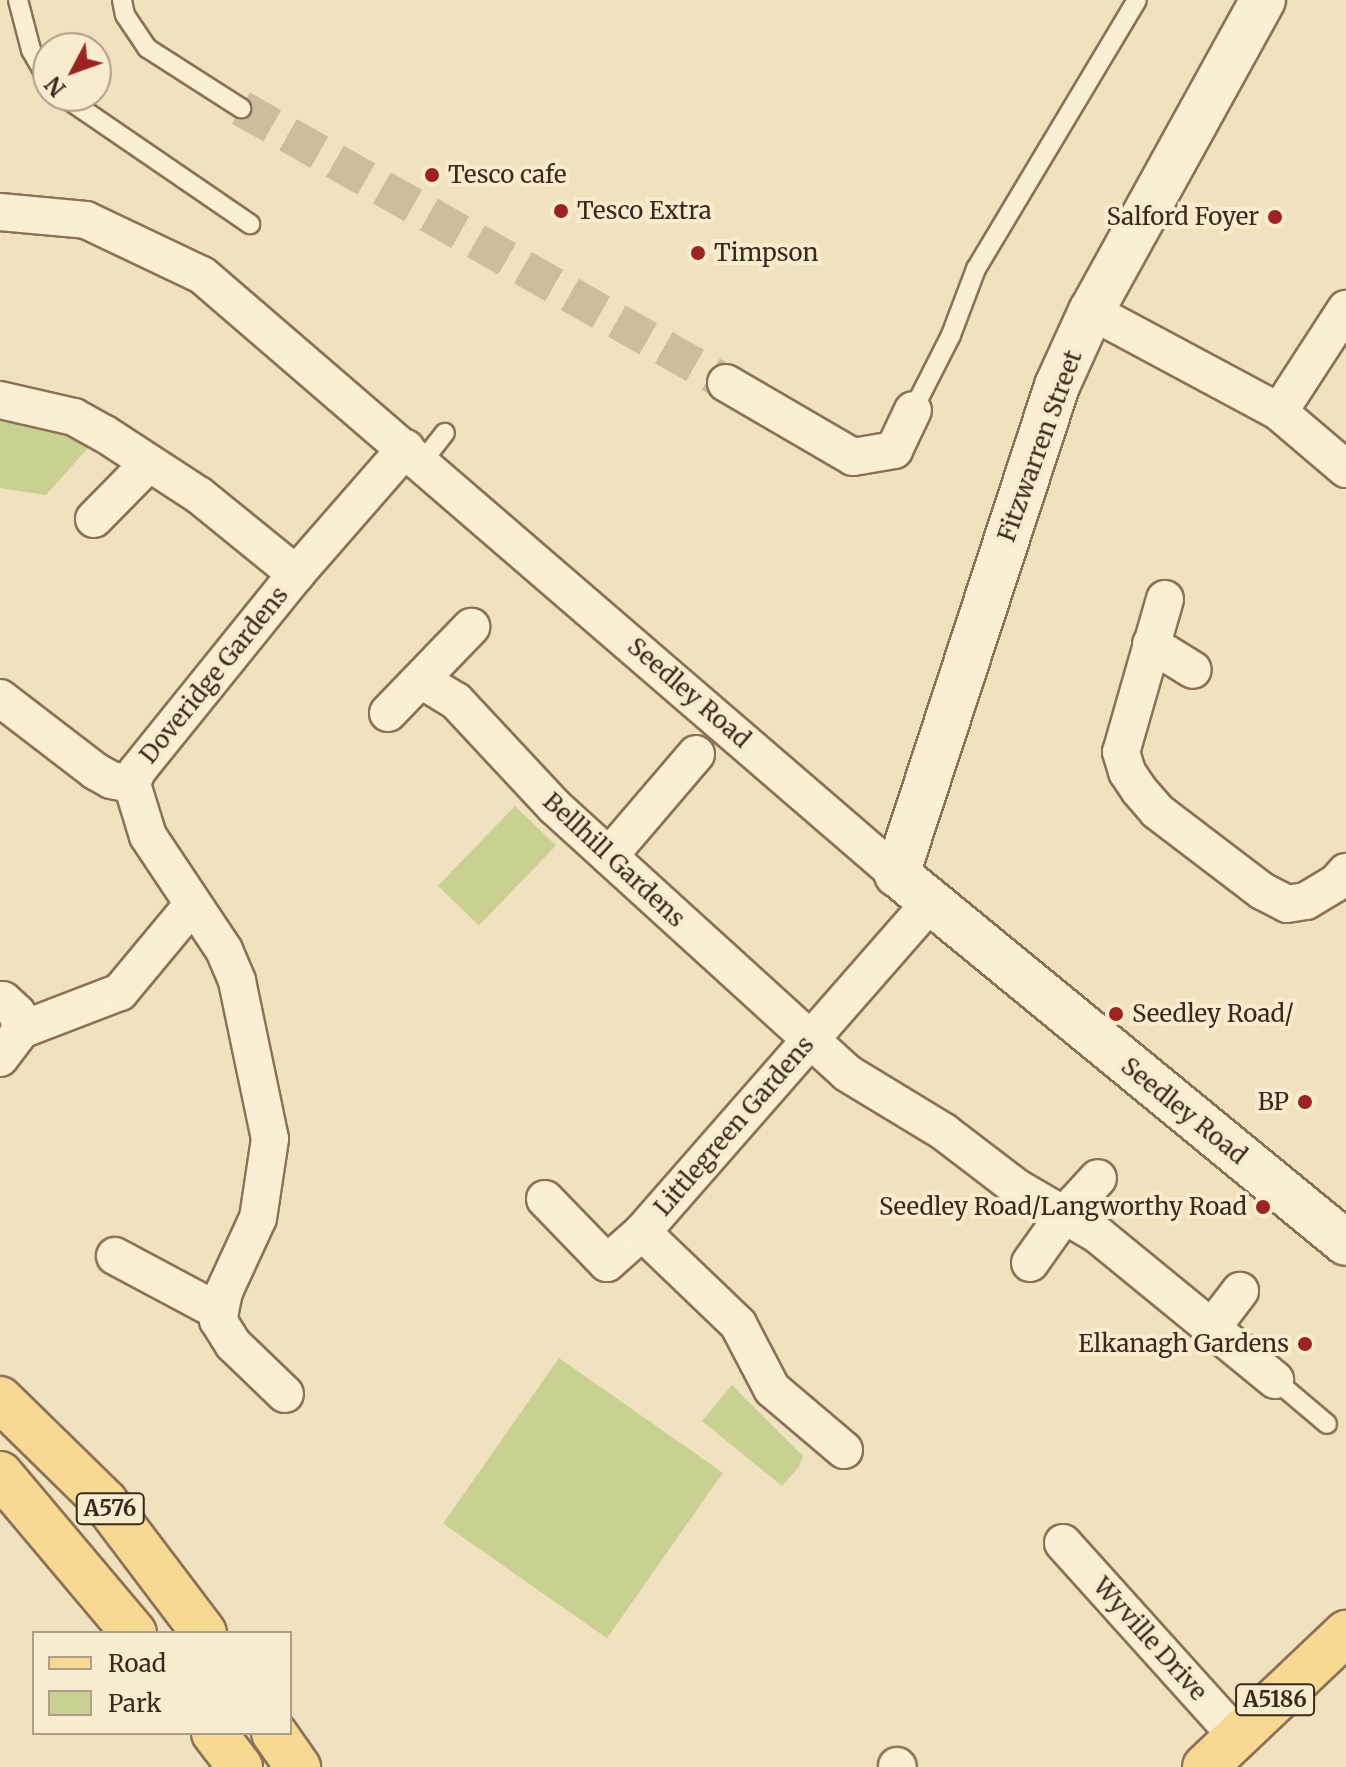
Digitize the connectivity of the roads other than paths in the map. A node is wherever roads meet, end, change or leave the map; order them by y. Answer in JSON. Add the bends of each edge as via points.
{"nodes":[{"id":1,"x":18,"y":0,"type":"edge"},
{"id":2,"x":122,"y":0,"type":"edge"},
{"id":3,"x":1137,"y":0,"type":"edge"},
{"id":4,"x":1263,"y":0,"type":"edge"},
{"id":5,"x":32,"y":52,"type":"edge"},
{"id":6,"x":241,"y":108,"type":"tunnel mouth"},
{"id":7,"x":86,"y":112,"type":"edge"},
{"id":8,"x":0,"y":212,"type":"edge"},
{"id":9,"x":250,"y":224,"type":"dead end"},
{"id":10,"x":1346,"y":309,"type":"edge"},
{"id":11,"x":1091,"y":311,"type":"junction"},
{"id":12,"x":726,"y":383,"type":"tunnel mouth"},
{"id":13,"x":0,"y":400,"type":"edge"},
{"id":14,"x":913,"y":410,"type":"joint"},
{"id":15,"x":1279,"y":412,"type":"junction"},
{"id":16,"x":445,"y":433,"type":"dead end"},
{"id":17,"x":414,"y":455,"type":"junction"},
{"id":18,"x":148,"y":464,"type":"junction"},
{"id":19,"x":1346,"y":469,"type":"edge"},
{"id":20,"x":94,"y":519,"type":"dead end"},
{"id":21,"x":296,"y":574,"type":"junction"},
{"id":22,"x":1165,"y":599,"type":"dead end"},
{"id":23,"x":471,"y":627,"type":"dead end"},
{"id":24,"x":1151,"y":644,"type":"junction"},
{"id":25,"x":1193,"y":670,"type":"dead end"},
{"id":26,"x":421,"y":680,"type":"junction"},
{"id":27,"x":0,"y":698,"type":"edge"},
{"id":28,"x":388,"y":713,"type":"dead end"},
{"id":29,"x":696,"y":754,"type":"dead end"},
{"id":30,"x":132,"y":784,"type":"junction"},
{"id":31,"x":609,"y":856,"type":"junction"},
{"id":32,"x":1346,"y":872,"type":"edge"},
{"id":33,"x":897,"y":874,"type":"junction"},
{"id":34,"x":930,"y":903,"type":"junction"},
{"id":35,"x":193,"y":904,"type":"junction"},
{"id":36,"x":8,"y":1029,"type":"edge"},
{"id":37,"x":809,"y":1041,"type":"junction"},
{"id":38,"x":1098,"y":1178,"type":"dead end"},
{"id":39,"x":545,"y":1199,"type":"dead end"},
{"id":40,"x":1064,"y":1215,"type":"junction"},
{"id":41,"x":642,"y":1232,"type":"junction"},
{"id":42,"x":1346,"y":1243,"type":"edge"},
{"id":43,"x":115,"y":1256,"type":"dead end"},
{"id":44,"x":1030,"y":1263,"type":"dead end"},
{"id":45,"x":1240,"y":1291,"type":"dead end"},
{"id":46,"x":220,"y":1312,"type":"junction"},
{"id":47,"x":1211,"y":1329,"type":"junction"},
{"id":48,"x":1275,"y":1380,"type":"joint"},
{"id":49,"x":285,"y":1394,"type":"dead end"},
{"id":50,"x":0,"y":1399,"type":"edge"},
{"id":51,"x":1327,"y":1424,"type":"dead end"},
{"id":52,"x":844,"y":1450,"type":"dead end"},
{"id":53,"x":0,"y":1474,"type":"edge"},
{"id":54,"x":1063,"y":1543,"type":"dead end"},
{"id":55,"x":183,"y":1626,"type":"edge"},
{"id":56,"x":132,"y":1631,"type":"edge"},
{"id":57,"x":1346,"y":1633,"type":"edge"},
{"id":58,"x":216,"y":1735,"type":"edge"},
{"id":59,"x":275,"y":1735,"type":"edge"},
{"id":60,"x":1237,"y":1736,"type":"junction"},
{"id":61,"x":240,"y":1767,"type":"edge"},
{"id":62,"x":298,"y":1767,"type":"edge"},
{"id":63,"x":1205,"y":1767,"type":"edge"}],
"edges":[{"from":1,"to":5,"type":"lane"},
{"from":2,"to":6,"type":"lane","via":[[125,15],[147,48]]},
{"from":3,"to":14,"type":"lane","via":[[976,269],[951,335]]},
{"from":4,"to":11,"type":"street","name":"Fitzwarren Street"},
{"from":7,"to":9,"type":"lane"},
{"from":8,"to":17,"type":"street","name":"Seedley Road","via":[[86,220],[202,275]]},
{"from":10,"to":15,"type":"street"},
{"from":11,"to":15,"type":"street"},
{"from":11,"to":33,"type":"street","name":"Fitzwarren Street","via":[[1057,386]]},
{"from":12,"to":14,"type":"street","via":[[853,457],[894,450]]},
{"from":13,"to":18,"type":"street","via":[[74,417]]},
{"from":15,"to":19,"type":"street"},
{"from":16,"to":17,"type":"lane"},
{"from":17,"to":21,"type":"street","name":"Doveridge Gardens"},
{"from":17,"to":33,"type":"street","name":"Seedley Road","via":[[719,704]]},
{"from":18,"to":20,"type":"street"},
{"from":18,"to":21,"type":"street","via":[[200,496]]},
{"from":21,"to":30,"type":"street","name":"Doveridge Gardens","via":[[137,771]]},
{"from":22,"to":24,"type":"street"},
{"from":23,"to":26,"type":"street"},
{"from":24,"to":25,"type":"street"},
{"from":24,"to":32,"type":"street","via":[[1121,752],[1139,790],[1157,811],[1287,904],[1306,901]]},
{"from":26,"to":28,"type":"street"},
{"from":26,"to":31,"type":"street","name":"Bellhill Gardens","via":[[456,701],[555,807]]},
{"from":27,"to":30,"type":"street","name":"Doveridge Gardens","via":[[95,771]]},
{"from":29,"to":31,"type":"street"},
{"from":30,"to":35,"type":"street","via":[[148,836]]},
{"from":31,"to":37,"type":"street","name":"Bellhill Gardens"},
{"from":33,"to":34,"type":"street","name":"Seedley Road"},
{"from":34,"to":37,"type":"street","name":"Littlegreen Gardens"},
{"from":34,"to":42,"type":"street","name":"Seedley Road"},
{"from":35,"to":36,"type":"street","via":[[120,992]]},
{"from":35,"to":46,"type":"street","via":[[224,950],[237,981],[270,1139],[258,1218]]},
{"from":37,"to":40,"type":"street","via":[[847,1073]]},
{"from":37,"to":41,"type":"street","name":"Littlegreen Gardens"},
{"from":38,"to":40,"type":"street"},
{"from":39,"to":41,"type":"street","via":[[607,1263]]},
{"from":40,"to":44,"type":"street"},
{"from":40,"to":47,"type":"street","via":[[1098,1235]]},
{"from":41,"to":52,"type":"street","name":"Littlegreen Gardens","via":[[738,1324],[772,1389]]},
{"from":43,"to":46,"type":"street"},
{"from":45,"to":47,"type":"street"},
{"from":46,"to":49,"type":"street","via":[[218,1320],[233,1344]]},
{"from":47,"to":48,"type":"street"},
{"from":48,"to":51,"type":"lane"},
{"from":50,"to":55,"type":"main road","number":"A576","via":[[105,1502]]},
{"from":53,"to":56,"type":"main road","number":"A576"},
{"from":54,"to":60,"type":"street","name":"Wyville Drive"},
{"from":57,"to":60,"type":"main road","number":"A5186"},
{"from":58,"to":61,"type":"main road"},
{"from":59,"to":62,"type":"main road"},
{"from":60,"to":63,"type":"main road","number":"A5186"}]}
